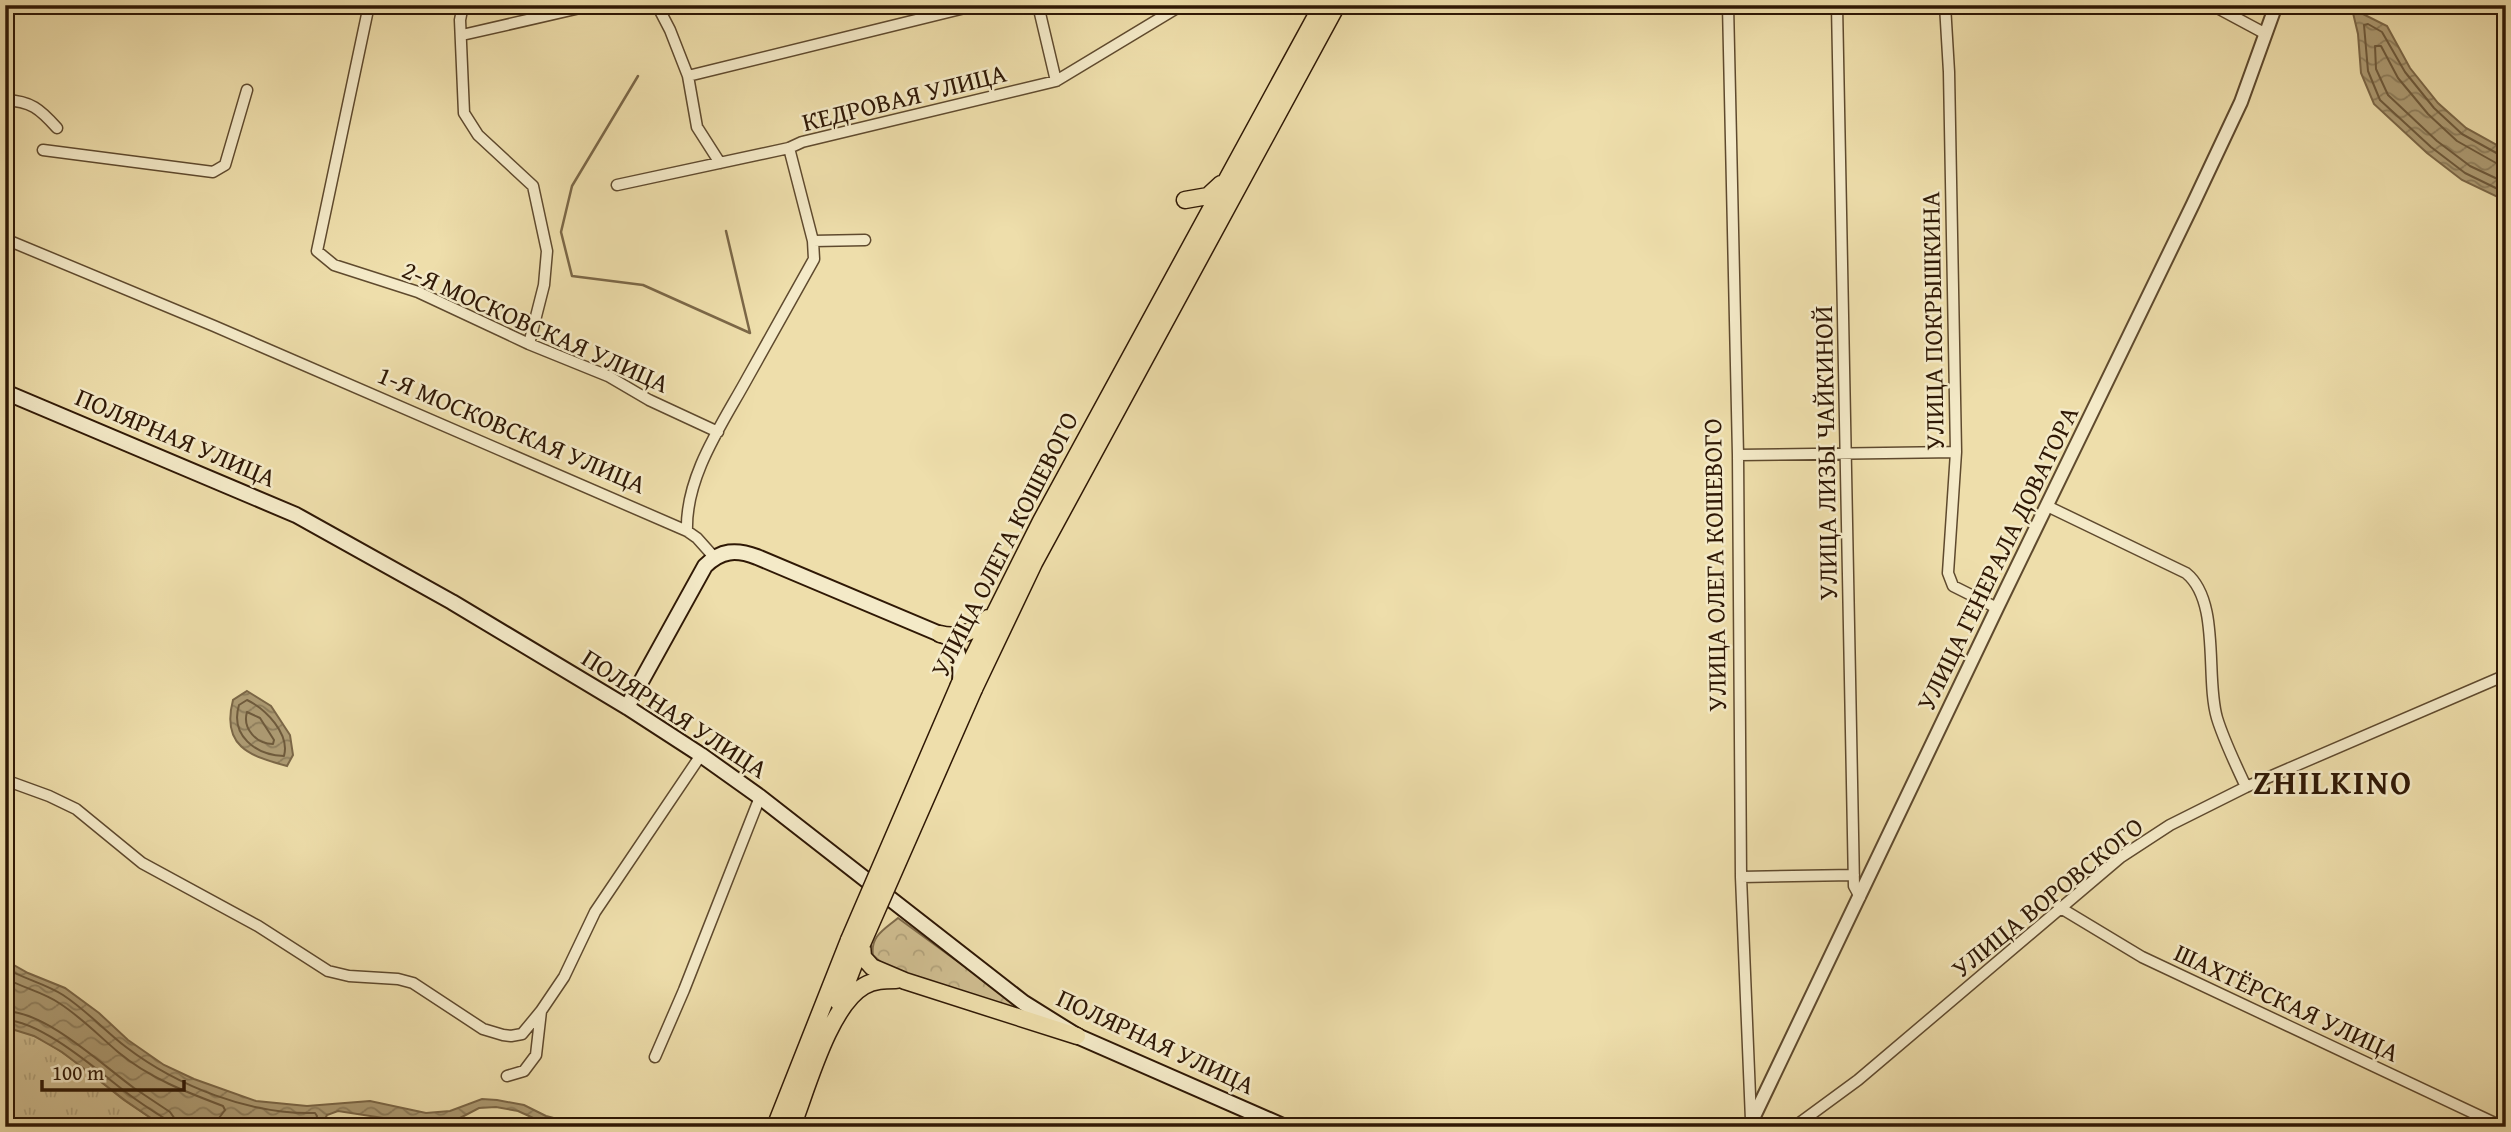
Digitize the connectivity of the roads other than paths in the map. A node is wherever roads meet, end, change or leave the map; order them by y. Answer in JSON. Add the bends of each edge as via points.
{"nodes":[{"id":1,"x":369,"y":5,"type":"edge"},
{"id":2,"x":463,"y":5,"type":"edge"},
{"id":3,"x":593,"y":5,"type":"edge"},
{"id":4,"x":657,"y":5,"type":"edge"},
{"id":5,"x":977,"y":5,"type":"edge"},
{"id":6,"x":1038,"y":5,"type":"edge"},
{"id":7,"x":1182,"y":5,"type":"edge"},
{"id":8,"x":1322,"y":5,"type":"edge"},
{"id":9,"x":1338,"y":5,"type":"edge"},
{"id":10,"x":1728,"y":5,"type":"edge"},
{"id":11,"x":1837,"y":5,"type":"edge"},
{"id":12,"x":1945,"y":5,"type":"edge"},
{"id":13,"x":2212,"y":5,"type":"edge"},
{"id":14,"x":2276,"y":5,"type":"edge"},
{"id":15,"x":2266,"y":34,"type":"junction"},
{"id":16,"x":462,"y":35,"type":"junction"},
{"id":17,"x":688,"y":76,"type":"junction"},
{"id":18,"x":1056,"y":81,"type":"junction"},
{"id":19,"x":247,"y":90,"type":"dead end"},
{"id":20,"x":5,"y":100,"type":"edge"},
{"id":21,"x":57,"y":128,"type":"dead end"},
{"id":22,"x":789,"y":148,"type":"junction"},
{"id":23,"x":43,"y":150,"type":"dead end"},
{"id":24,"x":720,"y":163,"type":"junction"},
{"id":25,"x":1231,"y":171,"type":"junction"},
{"id":26,"x":617,"y":185,"type":"dead end"},
{"id":27,"x":1185,"y":200,"type":"dead end"},
{"id":28,"x":5,"y":239,"type":"edge"},
{"id":29,"x":865,"y":240,"type":"dead end"},
{"id":30,"x":813,"y":241,"type":"junction"},
{"id":31,"x":529,"y":344,"type":"junction"},
{"id":32,"x":5,"y":392,"type":"edge"},
{"id":33,"x":718,"y":432,"type":"junction"},
{"id":34,"x":1955,"y":452,"type":"junction"},
{"id":35,"x":1846,"y":453,"type":"junction"},
{"id":36,"x":1738,"y":455,"type":"junction"},
{"id":37,"x":2047,"y":506,"type":"junction"},
{"id":38,"x":687,"y":531,"type":"junction"},
{"id":39,"x":714,"y":557,"type":"junction"},
{"id":40,"x":1997,"y":608,"type":"junction"},
{"id":41,"x":995,"y":611,"type":"junction"},
{"id":42,"x":940,"y":634,"type":"junction"},
{"id":43,"x":2506,"y":675,"type":"edge"},
{"id":44,"x":966,"y":687,"type":"junction"},
{"id":45,"x":627,"y":707,"type":"junction"},
{"id":46,"x":701,"y":755,"type":"junction"},
{"id":47,"x":5,"y":780,"type":"edge"},
{"id":48,"x":2246,"y":788,"type":"junction"},
{"id":49,"x":760,"y":797,"type":"junction"},
{"id":50,"x":1854,"y":874,"type":"junction"},
{"id":51,"x":1741,"y":877,"type":"junction"},
{"id":52,"x":1860,"y":897,"type":"junction"},
{"id":53,"x":2059,"y":907,"type":"junction"},
{"id":54,"x":856,"y":942,"type":"junction"},
{"id":55,"x":905,"y":981,"type":"junction"},
{"id":56,"x":541,"y":1011,"type":"junction"},
{"id":57,"x":1077,"y":1036,"type":"junction"},
{"id":58,"x":821,"y":1050,"type":"junction"},
{"id":59,"x":654,"y":1057,"type":"dead end"},
{"id":60,"x":507,"y":1076,"type":"dead end"},
{"id":61,"x":1750,"y":1125,"type":"edge"},
{"id":62,"x":775,"y":1127,"type":"edge"},
{"id":63,"x":792,"y":1127,"type":"edge"},
{"id":64,"x":1285,"y":1127,"type":"edge"},
{"id":65,"x":1794,"y":1127,"type":"edge"},
{"id":66,"x":2502,"y":1127,"type":"edge"}],
"edges":[{"from":1,"to":31,"type":"street","name":"2-Я МОСКОВСКАЯ УЛИЦА","via":[[317,251],[334,265],[418,292]]},
{"from":2,"to":16,"type":"street"},
{"from":3,"to":16,"type":"street"},
{"from":4,"to":17,"type":"street"},
{"from":5,"to":17,"type":"street"},
{"from":6,"to":18,"type":"street"},
{"from":7,"to":18,"type":"street","name":"КЕДРОВАЯ УЛИЦА"},
{"from":8,"to":25,"type":"main road","name":"УЛИЦА ОЛЕГА КОШЕВОГО"},
{"from":9,"to":44,"type":"main road","name":"УЛИЦА ОЛЕГА КОШЕВОГО"},
{"from":10,"to":36,"type":"street","name":"УЛИЦА ОЛЕГА КОШЕВОГО"},
{"from":11,"to":35,"type":"street","name":"УЛИЦА ЛИЗЫ ЧАЙКИНОЙ"},
{"from":12,"to":34,"type":"street","name":"УЛИЦА ПОКРЫШКИНА"},
{"from":13,"to":15,"type":"street"},
{"from":14,"to":15,"type":"street","name":"УЛИЦА ГЕНЕРАЛА ДОВАТОРА"},
{"from":15,"to":37,"type":"street","name":"УЛИЦА ГЕНЕРАЛА ДОВАТОРА","via":[[2241,102]]},
{"from":16,"to":31,"type":"street","via":[[464,113],[478,135],[533,186],[547,251],[544,285]]},
{"from":17,"to":24,"type":"street","via":[[697,127]]},
{"from":18,"to":22,"type":"street","name":"КЕДРОВАЯ УЛИЦА"},
{"from":19,"to":23,"type":"street","via":[[225,165],[213,173]]},
{"from":20,"to":21,"type":"street","via":[[40,110]]},
{"from":22,"to":24,"type":"street","name":"КЕДРОВАЯ УЛИЦА"},
{"from":22,"to":30,"type":"street"},
{"from":24,"to":26,"type":"street","name":"КЕДРОВАЯ УЛИЦА"},
{"from":25,"to":27,"type":"main road","via":[[1208,196]]},
{"from":25,"to":41,"type":"main road","name":"УЛИЦА ОЛЕГА КОШЕВОГО"},
{"from":28,"to":38,"type":"street","name":"1-Я МОСКОВСКАЯ УЛИЦА"},
{"from":29,"to":30,"type":"street"},
{"from":30,"to":33,"type":"street","via":[[814,259]]},
{"from":31,"to":33,"type":"street","name":"2-Я МОСКОВСКАЯ УЛИЦА","via":[[608,376]]},
{"from":32,"to":45,"type":"main road","name":"ПОЛЯРНАЯ УЛИЦА","via":[[296,515]]},
{"from":33,"to":38,"type":"street","via":[[689,499]]},
{"from":34,"to":35,"type":"street"},
{"from":34,"to":40,"type":"street","name":"УЛИЦА ПОКРЫШКИНА","via":[[1949,579],[1953,586]]},
{"from":35,"to":36,"type":"street"},
{"from":35,"to":50,"type":"street","name":"УЛИЦА ЛИЗЫ ЧАЙКИНОЙ"},
{"from":36,"to":51,"type":"street","name":"УЛИЦА ОЛЕГА КОШЕВОГО"},
{"from":37,"to":40,"type":"street","name":"УЛИЦА ГЕНЕРАЛА ДОВАТОРА"},
{"from":37,"to":48,"type":"street","via":[[2194,580],[2206,617],[2216,716]]},
{"from":38,"to":39,"type":"street","name":"1-Я МОСКОВСКАЯ УЛИЦА"},
{"from":39,"to":42,"type":"main road","via":[[724,552],[748,554]]},
{"from":39,"to":45,"type":"main road"},
{"from":40,"to":52,"type":"street","name":"УЛИЦА ГЕНЕРАЛА ДОВАТОРА"},
{"from":41,"to":42,"type":"main road","via":[[969,633]]},
{"from":41,"to":44,"type":"main road","name":"УЛИЦА ОЛЕГА КОШЕВОГО"},
{"from":42,"to":44,"type":"main road","via":[[959,654]]},
{"from":43,"to":48,"type":"street","name":"УЛИЦА ВОРОВСКОГО"},
{"from":44,"to":54,"type":"main road","name":"УЛИЦА ОЛЕГА КОШЕВОГО","bridge":true},
{"from":45,"to":46,"type":"main road","name":"ПОЛЯРНАЯ УЛИЦА"},
{"from":46,"to":49,"type":"main road","name":"ПОЛЯРНАЯ УЛИЦА"},
{"from":46,"to":56,"type":"street","via":[[595,912],[564,977]]},
{"from":47,"to":56,"type":"street","via":[[76,809],[142,863],[258,926],[328,971],[413,983],[483,1029],[503,1035],[522,1034]]},
{"from":48,"to":53,"type":"street","name":"УЛИЦА ВОРОВСКОГО","via":[[2170,825]]},
{"from":49,"to":57,"type":"main road","name":"ПОЛЯРНАЯ УЛИЦА","via":[[1024,1003]]},
{"from":49,"to":59,"type":"street"},
{"from":50,"to":51,"type":"street"},
{"from":50,"to":52,"type":"street","name":"УЛИЦА ЛИЗЫ ЧАЙКИНОЙ"},
{"from":51,"to":61,"type":"street","name":"УЛИЦА ОЛЕГА КОШЕВОГО"},
{"from":52,"to":61,"type":"street","name":"УЛИЦА ГЕНЕРАЛА ДОВАТОРА"},
{"from":53,"to":65,"type":"street","name":"УЛИЦА ВОРОВСКОГО","via":[[1858,1080]]},
{"from":53,"to":66,"type":"street","name":"ШАХТЁРСКАЯ УЛИЦА","via":[[2142,957]]},
{"from":54,"to":55,"type":"main road","via":[[868,964]]},
{"from":54,"to":58,"type":"main road","name":"УЛИЦА ОЛЕГА КОШЕВОГО"},
{"from":54,"to":62,"type":"main road","name":"УЛИЦА ОЛЕГА КОШЕВОГО"},
{"from":55,"to":57,"type":"main road"},
{"from":55,"to":58,"type":"main road","via":[[877,981],[855,992],[835,1019]]},
{"from":56,"to":60,"type":"street","via":[[536,1055],[524,1071]]},
{"from":57,"to":64,"type":"main road","name":"ПОЛЯРНАЯ УЛИЦА"},
{"from":58,"to":63,"type":"main road"}]}
